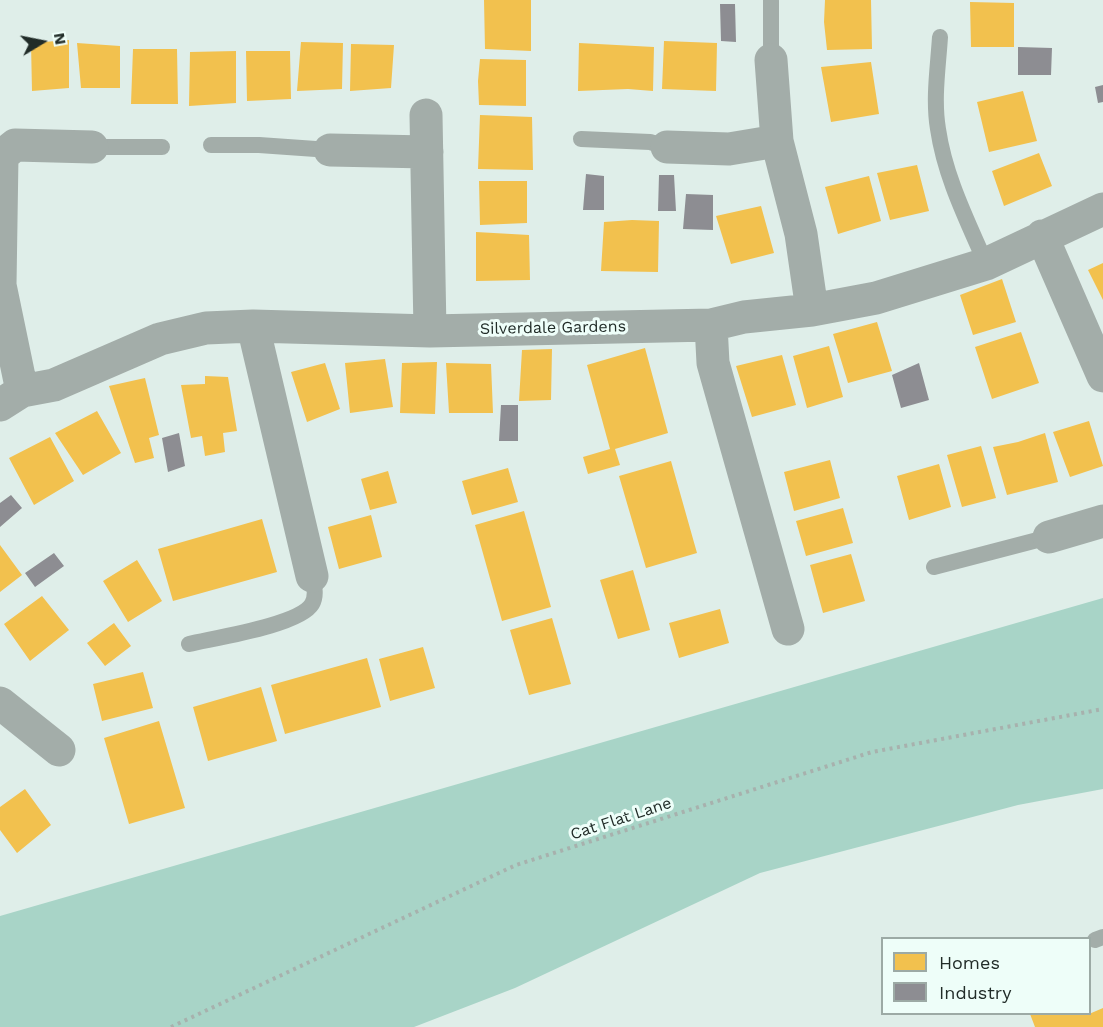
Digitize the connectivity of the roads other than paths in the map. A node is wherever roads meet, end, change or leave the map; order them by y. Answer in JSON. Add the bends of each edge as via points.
{"nodes":[{"id":1,"x":771,"y":1,"type":"edge"},
{"id":2,"x":940,"y":37,"type":"dead end"},
{"id":3,"x":771,"y":60,"type":"joint"},
{"id":4,"x":426,"y":116,"type":"dead end"},
{"id":5,"x":581,"y":139,"type":"dead end"},
{"id":6,"x":777,"y":141,"type":"junction"},
{"id":7,"x":211,"y":145,"type":"dead end"},
{"id":8,"x":92,"y":147,"type":"joint"},
{"id":9,"x":162,"y":147,"type":"dead end"},
{"id":10,"x":667,"y":147,"type":"joint"},
{"id":11,"x":330,"y":150,"type":"joint"},
{"id":12,"x":427,"y":152,"type":"junction"},
{"id":13,"x":1103,"y":209,"type":"edge"},
{"id":14,"x":1042,"y":236,"type":"junction"},
{"id":15,"x":986,"y":264,"type":"junction"},
{"id":16,"x":812,"y":310,"type":"junction"},
{"id":17,"x":711,"y":325,"type":"junction"},
{"id":18,"x":253,"y":326,"type":"junction"},
{"id":19,"x":430,"y":331,"type":"junction"},
{"id":20,"x":1103,"y":376,"type":"edge"},
{"id":21,"x":11,"y":398,"type":"edge"},
{"id":22,"x":1103,"y":521,"type":"edge"},
{"id":23,"x":1049,"y":537,"type":"joint"},
{"id":24,"x":934,"y":567,"type":"dead end"},
{"id":25,"x":312,"y":576,"type":"joint"},
{"id":26,"x":788,"y":629,"type":"dead end"},
{"id":27,"x":189,"y":644,"type":"dead end"},
{"id":28,"x":0,"y":703,"type":"edge"},
{"id":29,"x":58,"y":750,"type":"dead end"}],
"edges":[{"from":1,"to":3,"type":"lane"},
{"from":2,"to":15,"type":"lane","via":[[935,91],[938,129],[948,178]]},
{"from":3,"to":6,"type":"street"},
{"from":4,"to":12,"type":"street"},
{"from":5,"to":10,"type":"lane","via":[[650,142]]},
{"from":6,"to":10,"type":"street","via":[[729,149]]},
{"from":6,"to":16,"type":"street","via":[[801,234]]},
{"from":7,"to":11,"type":"lane"},
{"from":8,"to":9,"type":"lane"},
{"from":8,"to":21,"type":"street","via":[[15,145],[2,156],[0,285]]},
{"from":11,"to":12,"type":"street"},
{"from":12,"to":19,"type":"street"},
{"from":13,"to":14,"type":"street","name":"Silverdale Gardens"},
{"from":14,"to":15,"type":"street","name":"Silverdale Gardens"},
{"from":14,"to":20,"type":"street"},
{"from":15,"to":16,"type":"street","name":"Silverdale Gardens","via":[[876,298]]},
{"from":16,"to":17,"type":"street","name":"Silverdale Gardens","via":[[744,317]]},
{"from":17,"to":19,"type":"street","name":"Silverdale Gardens"},
{"from":17,"to":26,"type":"street","via":[[713,363]]},
{"from":18,"to":19,"type":"street","name":"Silverdale Gardens"},
{"from":18,"to":21,"type":"street","name":"Silverdale Gardens","via":[[206,328],[160,339],[54,385]]},
{"from":18,"to":25,"type":"street"},
{"from":22,"to":23,"type":"street"},
{"from":23,"to":24,"type":"lane"},
{"from":25,"to":27,"type":"lane","via":[[312,605],[297,616],[240,634]]},
{"from":28,"to":29,"type":"street"}]}
